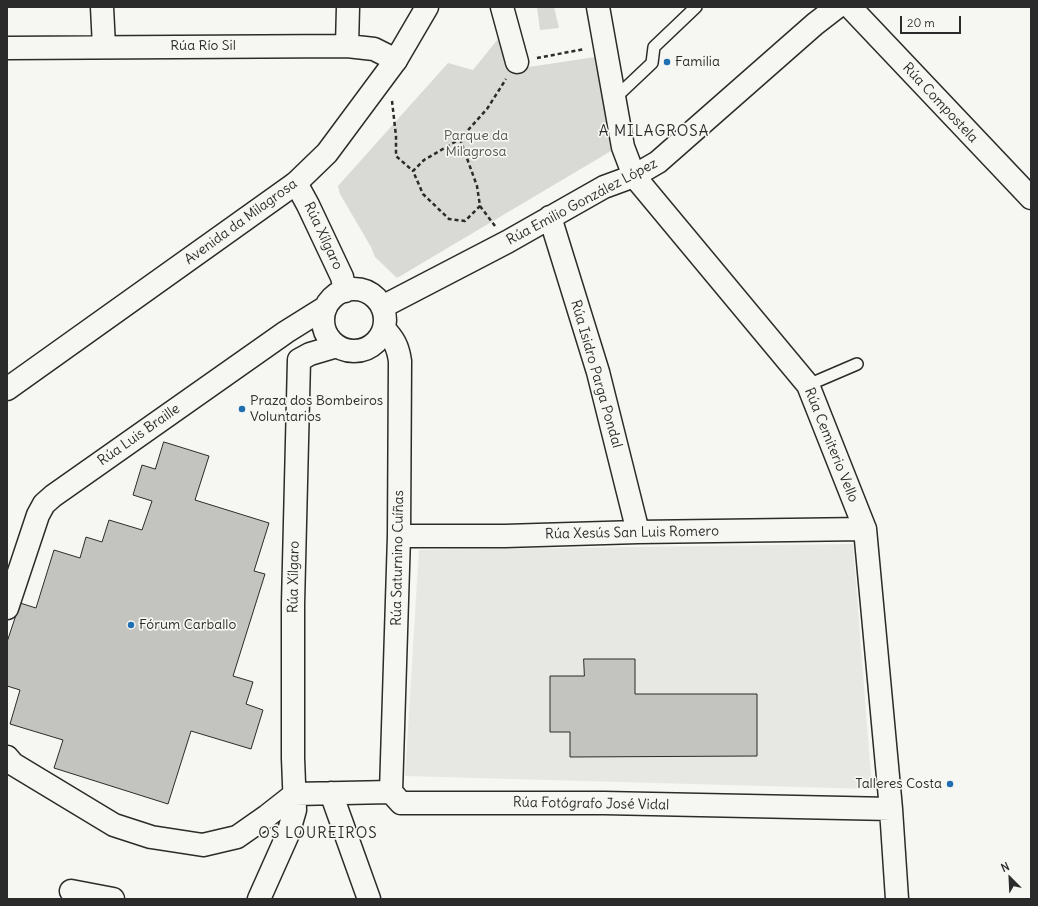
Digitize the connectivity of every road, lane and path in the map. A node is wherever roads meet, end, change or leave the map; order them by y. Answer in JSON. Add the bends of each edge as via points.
{"nodes":[{"id":1,"x":102,"y":7,"type":"edge"},
{"id":2,"x":348,"y":7,"type":"edge"},
{"id":3,"x":427,"y":7,"type":"edge"},
{"id":4,"x":502,"y":7,"type":"edge"},
{"id":5,"x":598,"y":7,"type":"edge"},
{"id":6,"x":696,"y":7,"type":"edge"},
{"id":7,"x":836,"y":7,"type":"edge"},
{"id":8,"x":850,"y":7,"type":"edge"},
{"id":9,"x":605,"y":45,"type":"junction"},
{"id":10,"x":347,"y":46,"type":"junction"},
{"id":11,"x":104,"y":47,"type":"junction"},
{"id":12,"x":7,"y":48,"type":"edge"},
{"id":13,"x":518,"y":62,"type":"junction"},
{"id":14,"x":391,"y":67,"type":"junction"},
{"id":15,"x":615,"y":98,"type":"junction"},
{"id":16,"x":460,"y":139,"type":"junction"},
{"id":17,"x":412,"y":171,"type":"junction"},
{"id":18,"x":634,"y":176,"type":"junction"},
{"id":19,"x":296,"y":183,"type":"junction"},
{"id":20,"x":1031,"y":198,"type":"edge"},
{"id":21,"x":550,"y":217,"type":"junction"},
{"id":22,"x":345,"y":291,"type":"junction"},
{"id":23,"x":326,"y":307,"type":"junction"},
{"id":24,"x":382,"y":307,"type":"junction"},
{"id":25,"x":384,"y":329,"type":"junction"},
{"id":26,"x":286,"y":332,"type":"junction"},
{"id":27,"x":337,"y":346,"type":"junction"},
{"id":28,"x":299,"y":360,"type":"junction"},
{"id":29,"x":857,"y":364,"type":"dead end"},
{"id":30,"x":808,"y":385,"type":"junction"},
{"id":31,"x":7,"y":389,"type":"edge"},
{"id":32,"x":865,"y":529,"type":"junction"},
{"id":33,"x":638,"y":532,"type":"junction"},
{"id":34,"x":399,"y":536,"type":"junction"},
{"id":35,"x":7,"y":608,"type":"edge"},
{"id":36,"x":7,"y":758,"type":"edge"},
{"id":37,"x":391,"y":792,"type":"junction"},
{"id":38,"x":295,"y":794,"type":"junction"},
{"id":39,"x":331,"y":794,"type":"junction"},
{"id":40,"x":891,"y":809,"type":"junction"},
{"id":41,"x":71,"y":891,"type":"dead end"},
{"id":42,"x":113,"y":899,"type":"edge"},
{"id":43,"x":259,"y":899,"type":"edge"},
{"id":44,"x":369,"y":899,"type":"edge"},
{"id":45,"x":897,"y":899,"type":"edge"}],
"edges":[{"from":1,"to":11,"type":"street"},
{"from":2,"to":10,"type":"street"},
{"from":3,"to":14,"type":"street","name":"Avenida da Milagrosa"},
{"from":4,"to":13,"type":"street"},
{"from":5,"to":9,"type":"street","name":"Rúa Cemiterio Vello"},
{"from":6,"to":15,"type":"lane","via":[[654,47],[652,63]]},
{"from":7,"to":18,"type":"street","name":"Rúa Emilio González López","via":[[658,162]]},
{"from":8,"to":20,"type":"street","name":"Rúa Compostela"},
{"from":9,"to":13,"type":"path"},
{"from":9,"to":15,"type":"street","name":"Rúa Cemiterio Vello"},
{"from":10,"to":11,"type":"street","name":"Rúa Río Sil"},
{"from":10,"to":14,"type":"street","name":"Rúa Río Sil","via":[[374,49]]},
{"from":11,"to":12,"type":"street","name":"Rúa Río Sil"},
{"from":13,"to":16,"type":"path","via":[[487,109]]},
{"from":14,"to":17,"type":"path","via":[[396,156]]},
{"from":14,"to":19,"type":"street","name":"Avenida da Milagrosa","via":[[327,153]]},
{"from":15,"to":18,"type":"street","name":"Rúa Cemiterio Vello","via":[[623,147]]},
{"from":16,"to":17,"type":"path","via":[[424,160]]},
{"from":16,"to":17,"type":"path","via":[[477,186],[480,206],[465,221],[449,219],[423,194]]},
{"from":18,"to":21,"type":"street","name":"Rúa Emilio González López","via":[[604,187]]},
{"from":18,"to":30,"type":"street","name":"Rúa Cemiterio Vello"},
{"from":19,"to":22,"type":"street","name":"Rúa Xílgaro","via":[[342,276]]},
{"from":19,"to":31,"type":"street","name":"Avenida da Milagrosa"},
{"from":21,"to":24,"type":"street","name":"Rúa Emilio González López","via":[[508,242]]},
{"from":21,"to":33,"type":"street","name":"Rúa Isidro Parga Pondal","via":[[598,372]]},
{"from":22,"to":23,"type":"street","via":[[335,296]]},
{"from":22,"to":24,"type":"street","via":[[356,289],[367,292],[377,299]]},
{"from":23,"to":26,"type":"street","name":"Rúa Luis Braille"},
{"from":23,"to":27,"type":"street","via":[[323,325],[329,339]]},
{"from":24,"to":25,"type":"street"},
{"from":25,"to":27,"type":"street","via":[[377,341],[368,348],[357,351]]},
{"from":25,"to":34,"type":"street","name":"Rúa Saturnino Cuíñas","via":[[396,344],[400,361]]},
{"from":26,"to":28,"type":"street","name":"Rúa Xílgaro","via":[[295,343]]},
{"from":26,"to":35,"type":"street","name":"Rúa Luis Braille","via":[[44,504]]},
{"from":27,"to":28,"type":"street"},
{"from":28,"to":38,"type":"street","name":"Rúa Xílgaro","via":[[293,604]]},
{"from":29,"to":30,"type":"lane"},
{"from":30,"to":32,"type":"street","name":"Rúa Cemiterio Vello"},
{"from":32,"to":33,"type":"street","name":"Rúa Xesús San Luis Romero"},
{"from":32,"to":40,"type":"street","name":"Rúa Cemiterio Vello"},
{"from":33,"to":34,"type":"street","name":"Rúa Xesús San Luis Romero"},
{"from":34,"to":37,"type":"street","name":"Rúa Saturnino Cuíñas"},
{"from":36,"to":38,"type":"street","via":[[114,825],[151,837],[203,845],[237,837]]},
{"from":37,"to":39,"type":"street"},
{"from":37,"to":40,"type":"street","name":"Rúa Fotógrafo José Vidal","via":[[401,803],[604,803]]},
{"from":38,"to":39,"type":"street"},
{"from":38,"to":43,"type":"street","name":"Rúa Xílgaro","via":[[295,810],[288,834]]},
{"from":39,"to":44,"type":"street"},
{"from":40,"to":45,"type":"street","name":"Rúa Cemiterio Vello"},
{"from":41,"to":42,"type":"street"}]}
